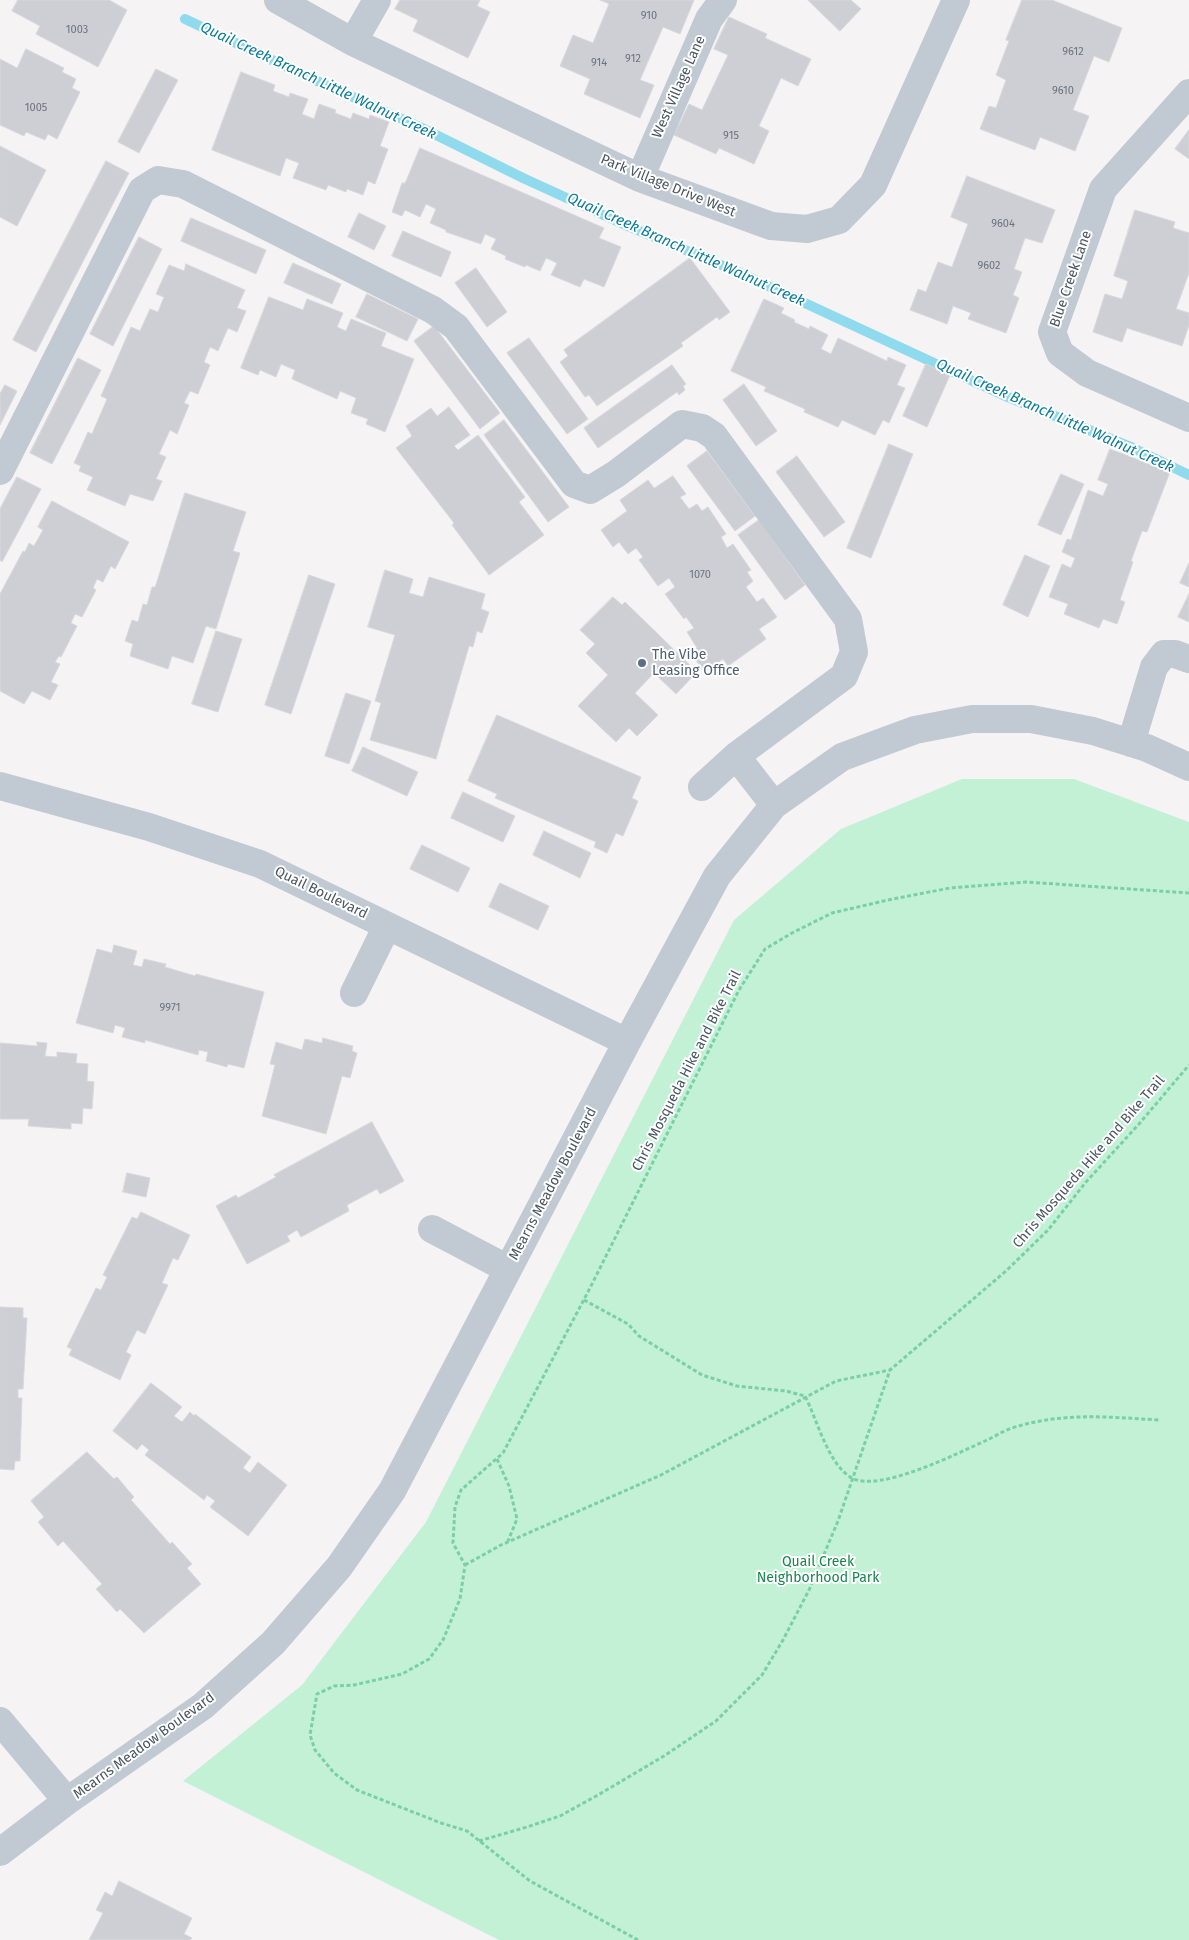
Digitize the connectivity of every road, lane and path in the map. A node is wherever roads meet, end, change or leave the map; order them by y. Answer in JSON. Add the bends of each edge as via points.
{"nodes":[{"id":1,"x":278,"y":0,"type":"edge"},
{"id":2,"x":377,"y":0,"type":"edge"},
{"id":3,"x":723,"y":0,"type":"edge"},
{"id":4,"x":956,"y":0,"type":"edge"},
{"id":5,"x":353,"y":42,"type":"junction"},
{"id":6,"x":1189,"y":93,"type":"edge"},
{"id":7,"x":640,"y":178,"type":"junction"},
{"id":8,"x":1189,"y":418,"type":"edge"},
{"id":9,"x":0,"y":471,"type":"edge"},
{"id":10,"x":1189,"y":659,"type":"edge"},
{"id":11,"x":1131,"y":743,"type":"junction"},
{"id":12,"x":736,"y":756,"type":"junction"},
{"id":13,"x":1189,"y":767,"type":"edge"},
{"id":14,"x":0,"y":786,"type":"edge"},
{"id":15,"x":702,"y":787,"type":"dead end"},
{"id":16,"x":774,"y":805,"type":"junction"},
{"id":17,"x":1189,"y":893,"type":"edge"},
{"id":18,"x":388,"y":926,"type":"junction"},
{"id":19,"x":354,"y":992,"type":"dead end"},
{"id":20,"x":627,"y":1042,"type":"junction"},
{"id":21,"x":1189,"y":1065,"type":"edge"},
{"id":22,"x":432,"y":1229,"type":"dead end"},
{"id":23,"x":508,"y":1270,"type":"junction"},
{"id":24,"x":584,"y":1300,"type":"junction"},
{"id":25,"x":890,"y":1370,"type":"junction"},
{"id":26,"x":805,"y":1396,"type":"junction"},
{"id":27,"x":1160,"y":1420,"type":"dead end"},
{"id":28,"x":497,"y":1459,"type":"junction"},
{"id":29,"x":852,"y":1478,"type":"junction"},
{"id":30,"x":508,"y":1542,"type":"junction"},
{"id":31,"x":465,"y":1564,"type":"junction"},
{"id":32,"x":0,"y":1721,"type":"edge"},
{"id":33,"x":66,"y":1801,"type":"junction"},
{"id":34,"x":479,"y":1841,"type":"junction"},
{"id":35,"x":0,"y":1852,"type":"edge"},
{"id":36,"x":638,"y":1940,"type":"edge"}],
"edges":[{"from":1,"to":5,"type":"street","name":"Park Village Drive West"},
{"from":2,"to":5,"type":"street"},
{"from":3,"to":7,"type":"street","name":"West Village Lane","via":[[709,19]]},
{"from":4,"to":7,"type":"street","name":"Park Village Drive West","via":[[873,185],[839,220],[807,229],[771,226]]},
{"from":5,"to":7,"type":"street","name":"Park Village Drive West"},
{"from":6,"to":8,"type":"street","name":"Blue Creek Lane","via":[[1103,189],[1052,332],[1060,353],[1087,373]]},
{"from":9,"to":12,"type":"street","via":[[142,190],[158,180],[183,184],[433,310],[456,327],[574,484],[590,490],[682,424],[702,428],[714,436],[848,619],[854,652],[844,676]]},
{"from":10,"to":11,"type":"street","via":[[1164,654],[1154,667]]},
{"from":11,"to":13,"type":"street","name":"Mearns Meadow Boulevard"},
{"from":11,"to":16,"type":"street","name":"Mearns Meadow Boulevard","via":[[1093,731],[1032,719],[972,718],[915,730],[842,757]]},
{"from":12,"to":15,"type":"street"},
{"from":12,"to":16,"type":"street"},
{"from":14,"to":18,"type":"street","name":"Quail Boulevard","via":[[149,827],[260,864]]},
{"from":16,"to":20,"type":"street","name":"Mearns Meadow Boulevard","via":[[717,876]]},
{"from":17,"to":24,"type":"path","name":"Chris Mosqueda Hike and Bike Trail","via":[[1026,882],[950,888],[832,913],[765,949],[738,990]]},
{"from":18,"to":19,"type":"street"},
{"from":18,"to":20,"type":"street","name":"Quail Boulevard"},
{"from":20,"to":23,"type":"street","name":"Mearns Meadow Boulevard"},
{"from":21,"to":25,"type":"path","name":"Chris Mosqueda Hike and Bike Trail","via":[[1048,1230],[1006,1271]]},
{"from":22,"to":23,"type":"street"},
{"from":23,"to":33,"type":"street","name":"Mearns Meadow Boulevard","via":[[392,1491],[339,1567],[273,1643],[203,1706]]},
{"from":24,"to":26,"type":"path","via":[[628,1324],[639,1336],[702,1375],[737,1386]]},
{"from":24,"to":28,"type":"path","name":"Chris Mosqueda Hike and Bike Trail","via":[[504,1453]]},
{"from":25,"to":26,"type":"path","name":"Chris Mosqueda Hike and Bike Trail","via":[[836,1380]]},
{"from":25,"to":29,"type":"path"},
{"from":26,"to":29,"type":"path","via":[[838,1465]]},
{"from":26,"to":30,"type":"path","name":"Chris Mosqueda Hike and Bike Trail","via":[[661,1476]]},
{"from":27,"to":29,"type":"path","via":[[1068,1416],[1039,1421],[1010,1429],[908,1474],[867,1481]]},
{"from":28,"to":30,"type":"path","via":[[509,1486],[516,1519]]},
{"from":28,"to":31,"type":"path","name":"Chris Mosqueda Hike and Bike Trail","via":[[461,1490],[455,1507],[453,1542]]},
{"from":29,"to":34,"type":"path","via":[[838,1521],[783,1640],[762,1675],[738,1701],[716,1721],[664,1756],[560,1816]]},
{"from":30,"to":31,"type":"path","name":"Chris Mosqueda Hike and Bike Trail"},
{"from":31,"to":34,"type":"path","via":[[460,1599],[443,1640],[429,1659],[402,1674],[334,1686],[317,1694],[310,1734],[316,1750],[334,1773],[357,1790],[466,1831]]},
{"from":32,"to":33,"type":"street"},
{"from":33,"to":35,"type":"street","name":"Mearns Meadow Boulevard"},
{"from":34,"to":36,"type":"path","via":[[530,1881]]}]}
